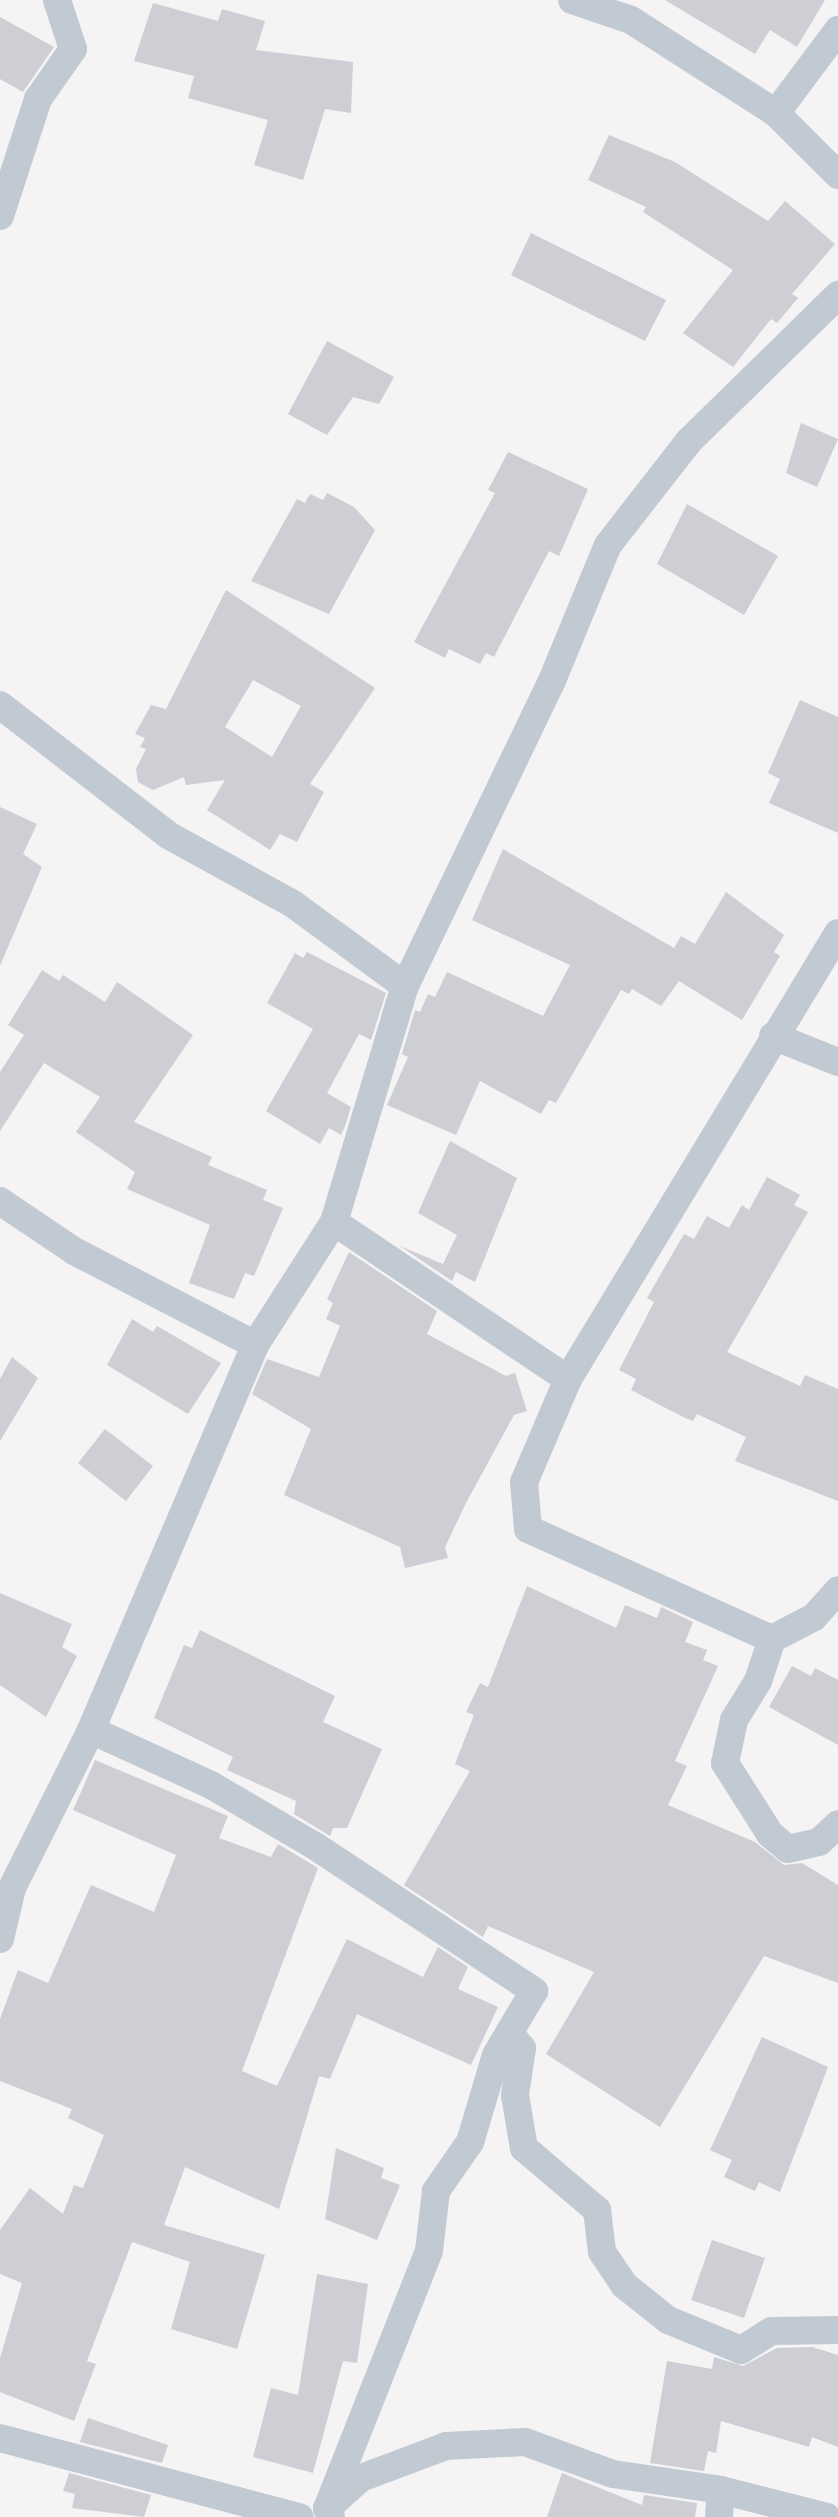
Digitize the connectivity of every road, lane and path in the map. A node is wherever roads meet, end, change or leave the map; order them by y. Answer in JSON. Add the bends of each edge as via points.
{"nodes":[{"id":1,"x":57,"y":0,"type":"edge"},
{"id":2,"x":572,"y":0,"type":"edge"},
{"id":3,"x":627,"y":10,"type":"edge"},
{"id":4,"x":838,"y":30,"type":"edge"},
{"id":5,"x":776,"y":113,"type":"junction"},
{"id":6,"x":838,"y":175,"type":"edge"},
{"id":7,"x":0,"y":215,"type":"edge"},
{"id":8,"x":838,"y":295,"type":"edge"},
{"id":9,"x":0,"y":705,"type":"edge"},
{"id":10,"x":838,"y":933,"type":"edge"},
{"id":11,"x":405,"y":986,"type":"junction"},
{"id":12,"x":773,"y":1036,"type":"junction"},
{"id":13,"x":838,"y":1062,"type":"edge"},
{"id":14,"x":0,"y":1201,"type":"edge"},
{"id":15,"x":334,"y":1222,"type":"junction"},
{"id":16,"x":255,"y":1345,"type":"junction"},
{"id":17,"x":568,"y":1379,"type":"junction"},
{"id":18,"x":838,"y":1590,"type":"edge"},
{"id":19,"x":772,"y":1639,"type":"junction"},
{"id":20,"x":91,"y":1730,"type":"junction"},
{"id":21,"x":838,"y":1824,"type":"edge"},
{"id":22,"x":6,"y":1885,"type":"edge"},
{"id":23,"x":0,"y":1939,"type":"edge"},
{"id":24,"x":509,"y":2033,"type":"junction"},
{"id":25,"x":838,"y":2330,"type":"edge"},
{"id":26,"x":0,"y":2438,"type":"edge"},
{"id":27,"x":720,"y":2504,"type":"edge"},
{"id":28,"x":323,"y":2514,"type":"edge"},
{"id":29,"x":300,"y":2517,"type":"edge"},
{"id":30,"x":827,"y":2517,"type":"edge"}],
"edges":[{"from":1,"to":7,"type":"street","via":[[73,49],[38,99]]},
{"from":2,"to":3,"type":"street"},
{"from":3,"to":5,"type":"street"},
{"from":4,"to":5,"type":"street"},
{"from":5,"to":6,"type":"street"},
{"from":8,"to":11,"type":"street","via":[[689,440],[608,545],[551,683]]},
{"from":9,"to":11,"type":"street","via":[[169,835],[293,904]]},
{"from":10,"to":12,"type":"street"},
{"from":11,"to":15,"type":"street"},
{"from":12,"to":13,"type":"street"},
{"from":12,"to":17,"type":"street"},
{"from":14,"to":16,"type":"street","via":[[74,1251]]},
{"from":15,"to":16,"type":"street"},
{"from":15,"to":17,"type":"street"},
{"from":16,"to":20,"type":"street"},
{"from":17,"to":19,"type":"street","via":[[524,1482],[528,1528]]},
{"from":18,"to":19,"type":"street","via":[[814,1617]]},
{"from":19,"to":21,"type":"street","via":[[758,1681],[734,1720],[724,1763],[788,1849],[819,1842]]},
{"from":20,"to":22,"type":"street"},
{"from":20,"to":24,"type":"street","via":[[211,1785],[315,1846],[534,1991]]},
{"from":22,"to":23,"type":"street"},
{"from":24,"to":25,"type":"street","via":[[522,2048],[515,2095],[524,2148],[597,2210],[602,2252],[624,2285],[668,2320],[741,2350],[772,2331]]},
{"from":24,"to":28,"type":"street","via":[[496,2055],[470,2142],[436,2191],[429,2251]]},
{"from":26,"to":29,"type":"street"},
{"from":27,"to":28,"type":"street","via":[[612,2474],[525,2442],[446,2446],[361,2477]]},
{"from":27,"to":30,"type":"street"}]}
